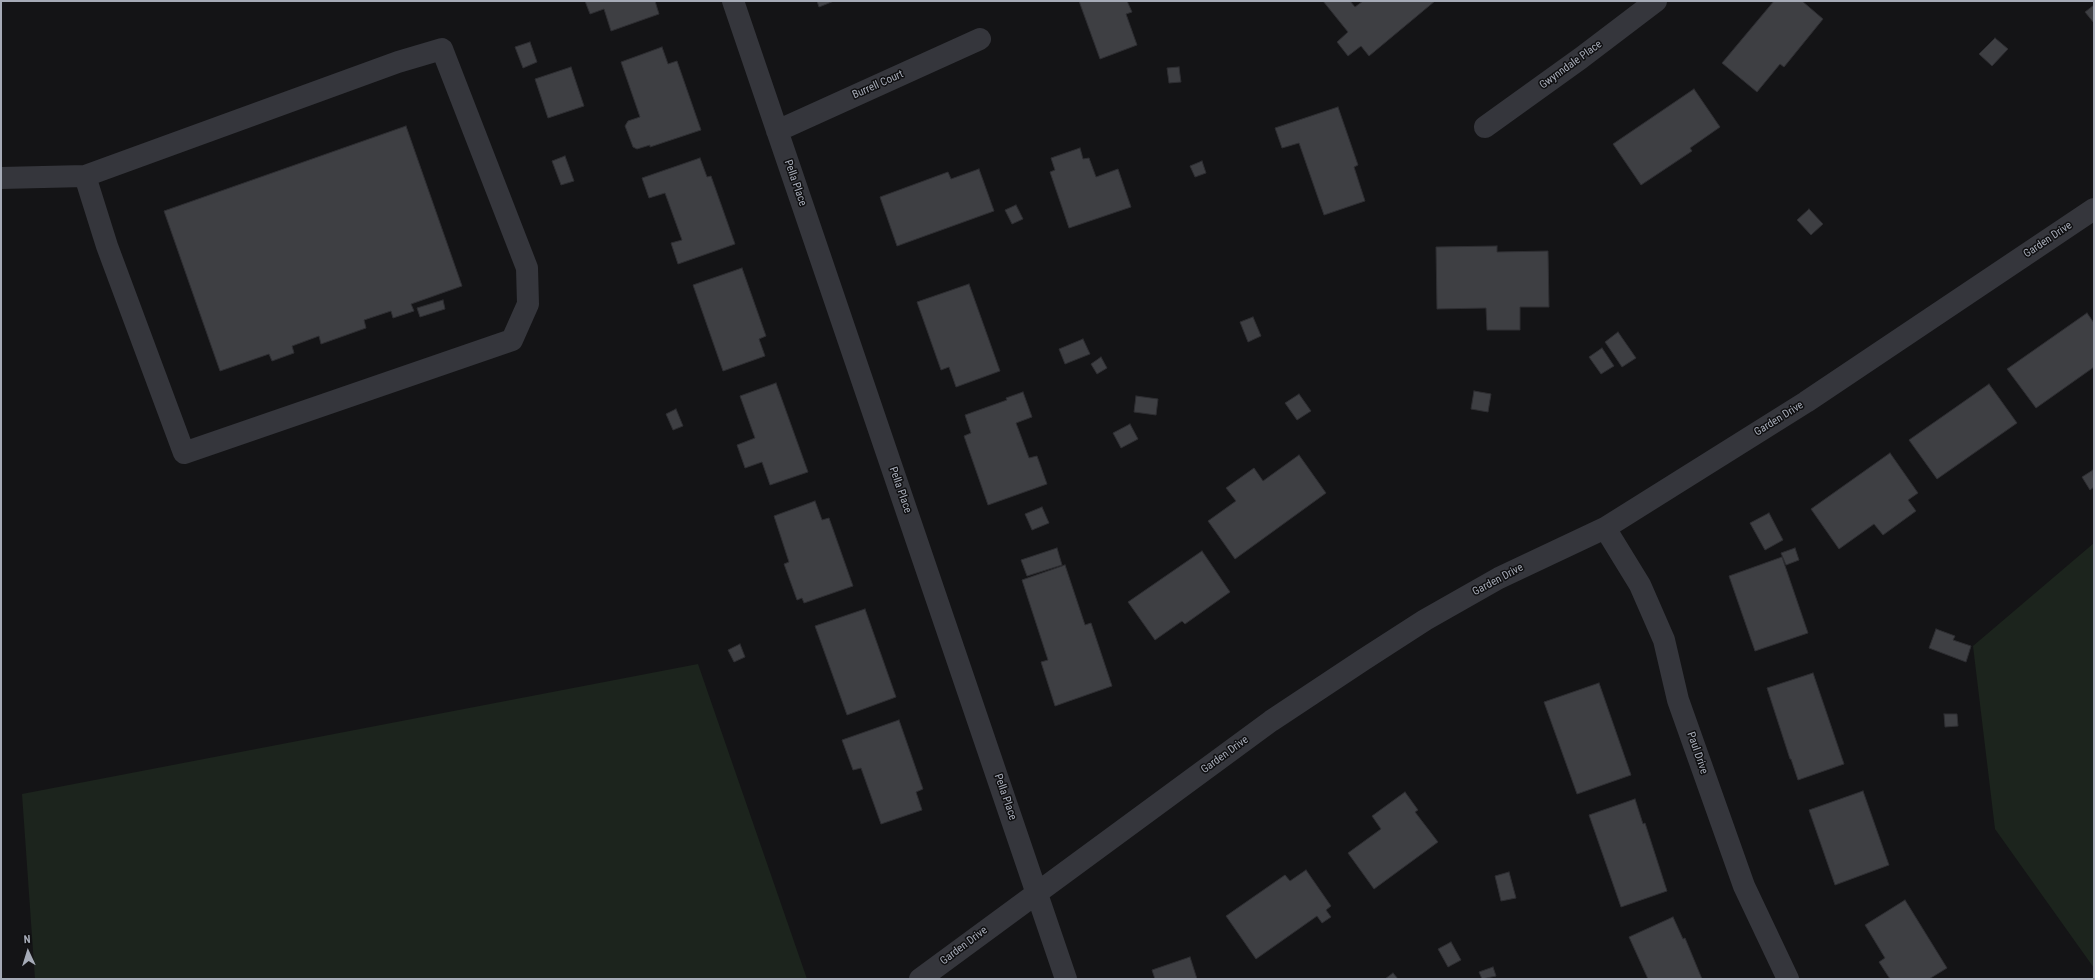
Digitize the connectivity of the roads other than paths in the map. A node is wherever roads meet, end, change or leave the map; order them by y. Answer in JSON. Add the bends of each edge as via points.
{"nodes":[{"id":1,"x":734,"y":1,"type":"edge"},
{"id":2,"x":1656,"y":1,"type":"edge"},
{"id":3,"x":980,"y":39,"type":"dead end"},
{"id":4,"x":1485,"y":127,"type":"dead end"},
{"id":5,"x":777,"y":131,"type":"junction"},
{"id":6,"x":85,"y":176,"type":"junction"},
{"id":7,"x":1,"y":178,"type":"edge"},
{"id":8,"x":2094,"y":209,"type":"edge"},
{"id":9,"x":1605,"y":528,"type":"junction"},
{"id":10,"x":1037,"y":891,"type":"junction"},
{"id":11,"x":920,"y":979,"type":"edge"},
{"id":12,"x":1066,"y":979,"type":"edge"},
{"id":13,"x":1788,"y":979,"type":"edge"}],
"edges":[{"from":1,"to":5,"type":"street","name":"Pella Place"},
{"from":2,"to":4,"type":"street","name":"Gwynndale Place"},
{"from":3,"to":5,"type":"street","name":"Burrell Court"},
{"from":5,"to":10,"type":"street","name":"Pella Place"},
{"from":6,"to":6,"type":"street","via":[[107,246],[184,453],[512,340],[528,304],[527,268],[442,49],[398,62]]},
{"from":6,"to":7,"type":"street"},
{"from":8,"to":9,"type":"street","name":"Garden Drive","via":[[1806,402]]},
{"from":9,"to":10,"type":"street","name":"Garden Drive","via":[[1499,578],[1425,620],[1271,721]]},
{"from":9,"to":13,"type":"street","name":"Paul Drive","via":[[1640,585],[1664,640],[1678,700],[1744,886]]},
{"from":10,"to":11,"type":"street","name":"Garden Drive"},
{"from":10,"to":12,"type":"street","name":"Pella Place"}]}
